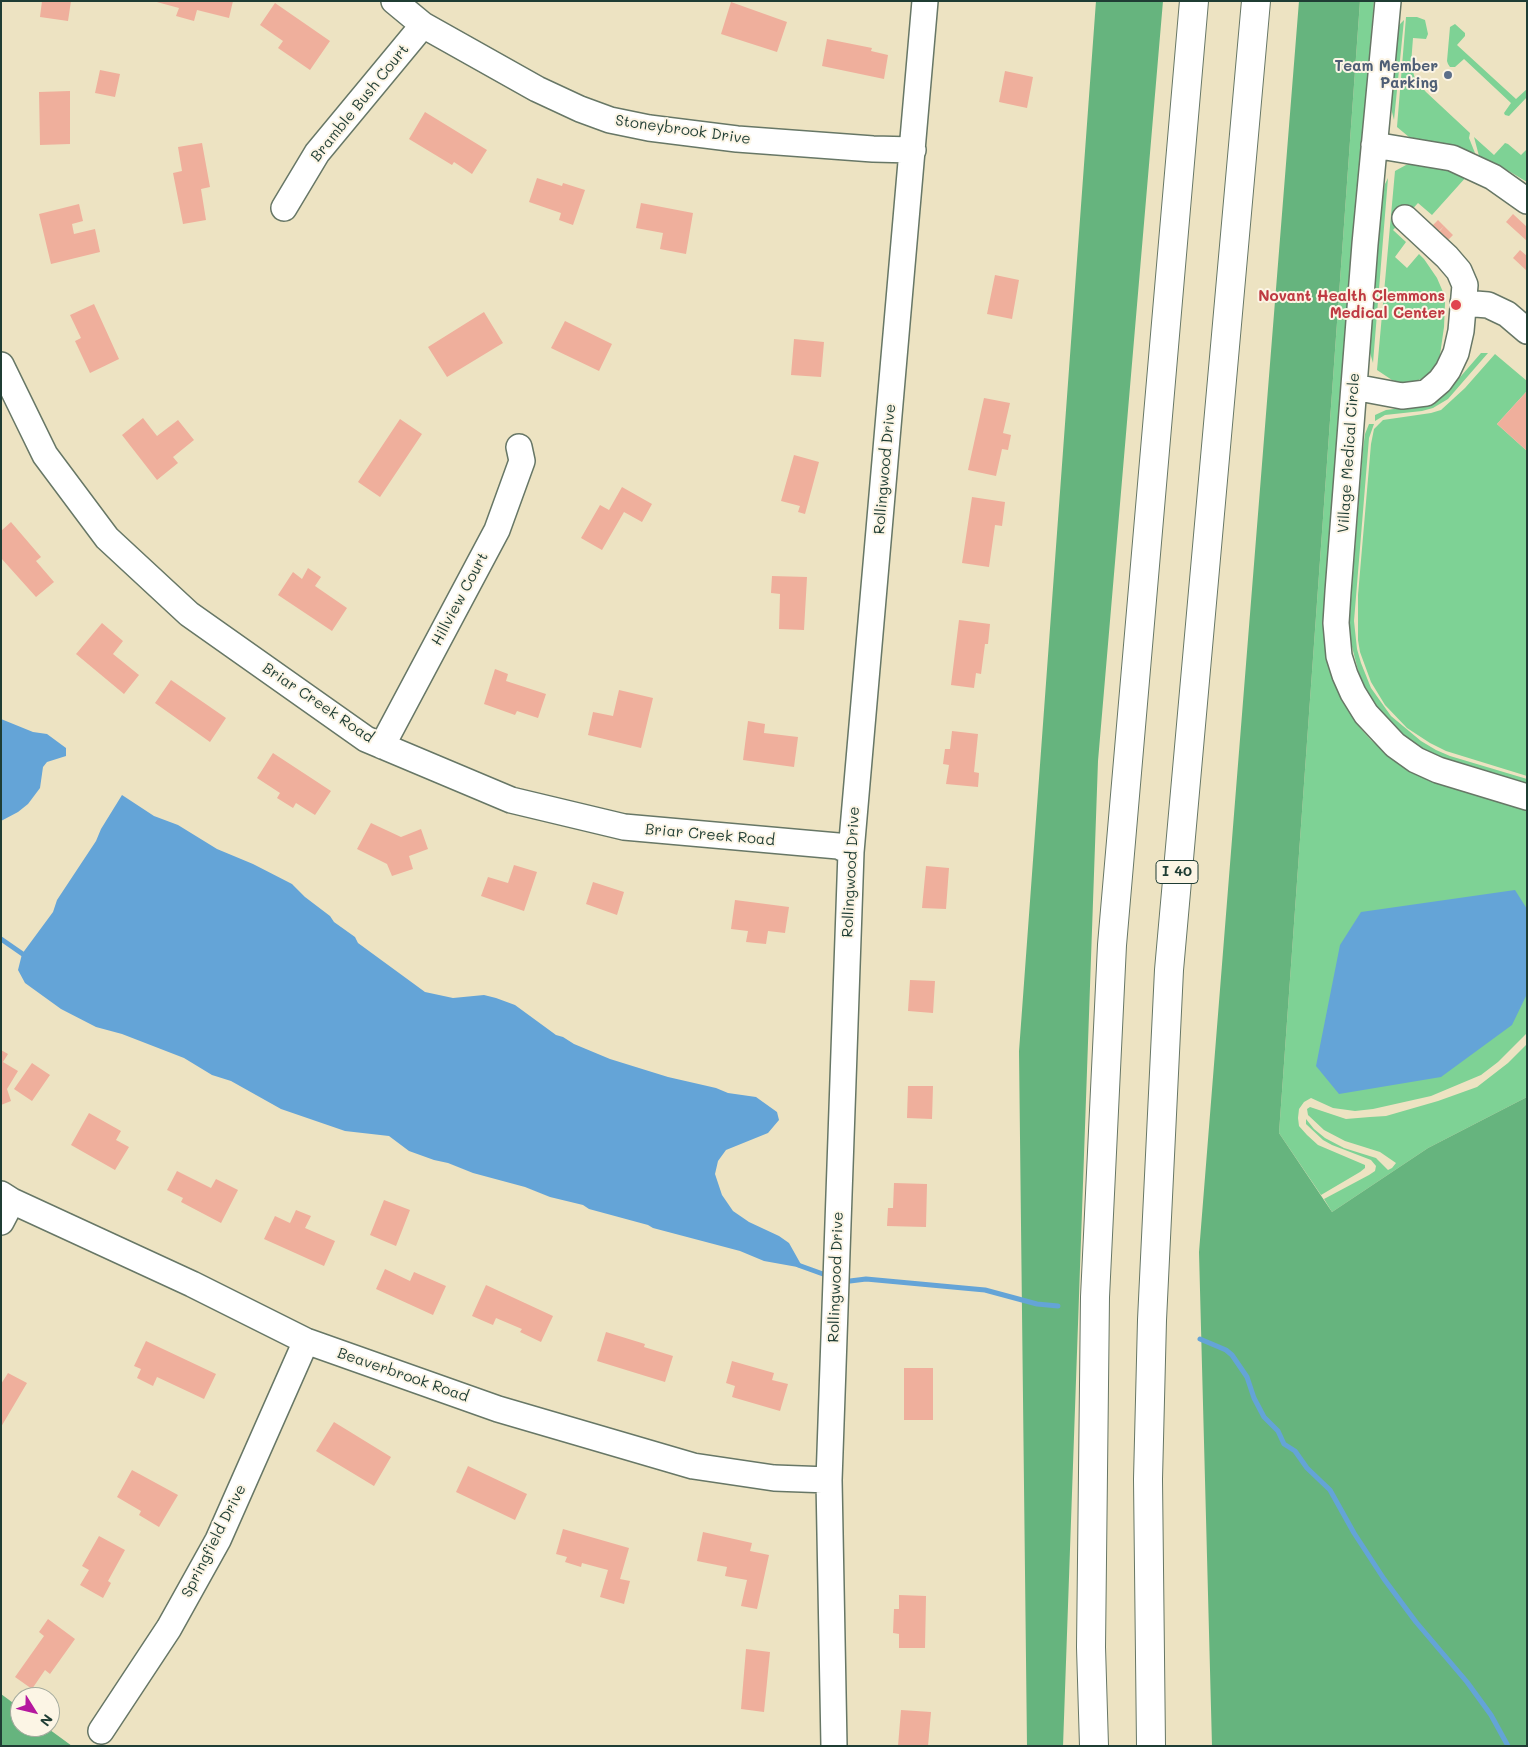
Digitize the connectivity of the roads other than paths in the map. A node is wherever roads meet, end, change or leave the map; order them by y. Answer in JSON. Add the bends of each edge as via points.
{"nodes":[{"id":1,"x":394,"y":1,"type":"edge"},
{"id":2,"x":925,"y":1,"type":"edge"},
{"id":3,"x":1194,"y":1,"type":"edge"},
{"id":4,"x":1256,"y":1,"type":"edge"},
{"id":5,"x":1388,"y":1,"type":"edge"},
{"id":6,"x":423,"y":25,"type":"junction"},
{"id":7,"x":1374,"y":145,"type":"junction"},
{"id":8,"x":913,"y":150,"type":"junction"},
{"id":9,"x":1527,"y":201,"type":"edge"},
{"id":10,"x":284,"y":208,"type":"dead end"},
{"id":11,"x":1405,"y":218,"type":"dead end"},
{"id":12,"x":1464,"y":303,"type":"junction"},
{"id":13,"x":1527,"y":331,"type":"edge"},
{"id":14,"x":1,"y":365,"type":"edge"},
{"id":15,"x":1354,"y":387,"type":"junction"},
{"id":16,"x":519,"y":447,"type":"dead end"},
{"id":17,"x":382,"y":746,"type":"junction"},
{"id":18,"x":1527,"y":797,"type":"edge"},
{"id":19,"x":851,"y":852,"type":"junction"},
{"id":20,"x":5,"y":1206,"type":"edge"},
{"id":21,"x":306,"y":1341,"type":"junction"},
{"id":22,"x":829,"y":1480,"type":"junction"},
{"id":23,"x":102,"y":1731,"type":"dead end"},
{"id":24,"x":834,"y":1746,"type":"edge"},
{"id":25,"x":1094,"y":1746,"type":"edge"},
{"id":26,"x":1150,"y":1746,"type":"edge"}],
"edges":[{"from":1,"to":6,"type":"street","name":"Stoneybrook Drive"},
{"from":2,"to":8,"type":"street","name":"Rollingwood Drive"},
{"from":3,"to":25,"type":"highway","via":[[1112,946],[1095,1297],[1091,1647]]},
{"from":4,"to":26,"type":"highway","number":"I 40","via":[[1169,970],[1148,1479]]},
{"from":5,"to":7,"type":"street","name":"Village Medical Circle"},
{"from":6,"to":8,"type":"street","name":"Stoneybrook Drive","via":[[537,89],[610,120],[737,139]]},
{"from":6,"to":10,"type":"street","name":"Bramble Bush Court","via":[[317,153]]},
{"from":7,"to":9,"type":"street","via":[[1452,158],[1493,176]]},
{"from":7,"to":15,"type":"street","name":"Village Medical Circle"},
{"from":8,"to":19,"type":"street","name":"Rollingwood Drive"},
{"from":11,"to":12,"type":"street","via":[[1460,271],[1465,285]]},
{"from":12,"to":13,"type":"street","via":[[1488,305],[1507,314]]},
{"from":12,"to":15,"type":"street","via":[[1456,353],[1440,381],[1426,393],[1402,396]]},
{"from":14,"to":17,"type":"street","name":"Briar Creek Road","via":[[45,455],[107,538],[190,614],[366,739]]},
{"from":15,"to":18,"type":"street","name":"Village Medical Circle","via":[[1336,623],[1339,656],[1345,675],[1366,714],[1389,739],[1416,760],[1438,770]]},
{"from":16,"to":17,"type":"street","name":"Hillview Court","via":[[522,461],[497,530]]},
{"from":17,"to":19,"type":"street","name":"Briar Creek Road","via":[[511,800],[624,827],[838,846]]},
{"from":19,"to":22,"type":"street","name":"Rollingwood Drive"},
{"from":20,"to":21,"type":"street","name":"Beaverbrook Road","via":[[192,1284]]},
{"from":21,"to":22,"type":"street","name":"Beaverbrook Road","via":[[498,1409],[693,1466],[774,1478]]},
{"from":21,"to":23,"type":"street","name":"Springfield Drive","via":[[218,1540],[169,1628]]},
{"from":22,"to":24,"type":"street","name":"Rollingwood Drive"}]}
